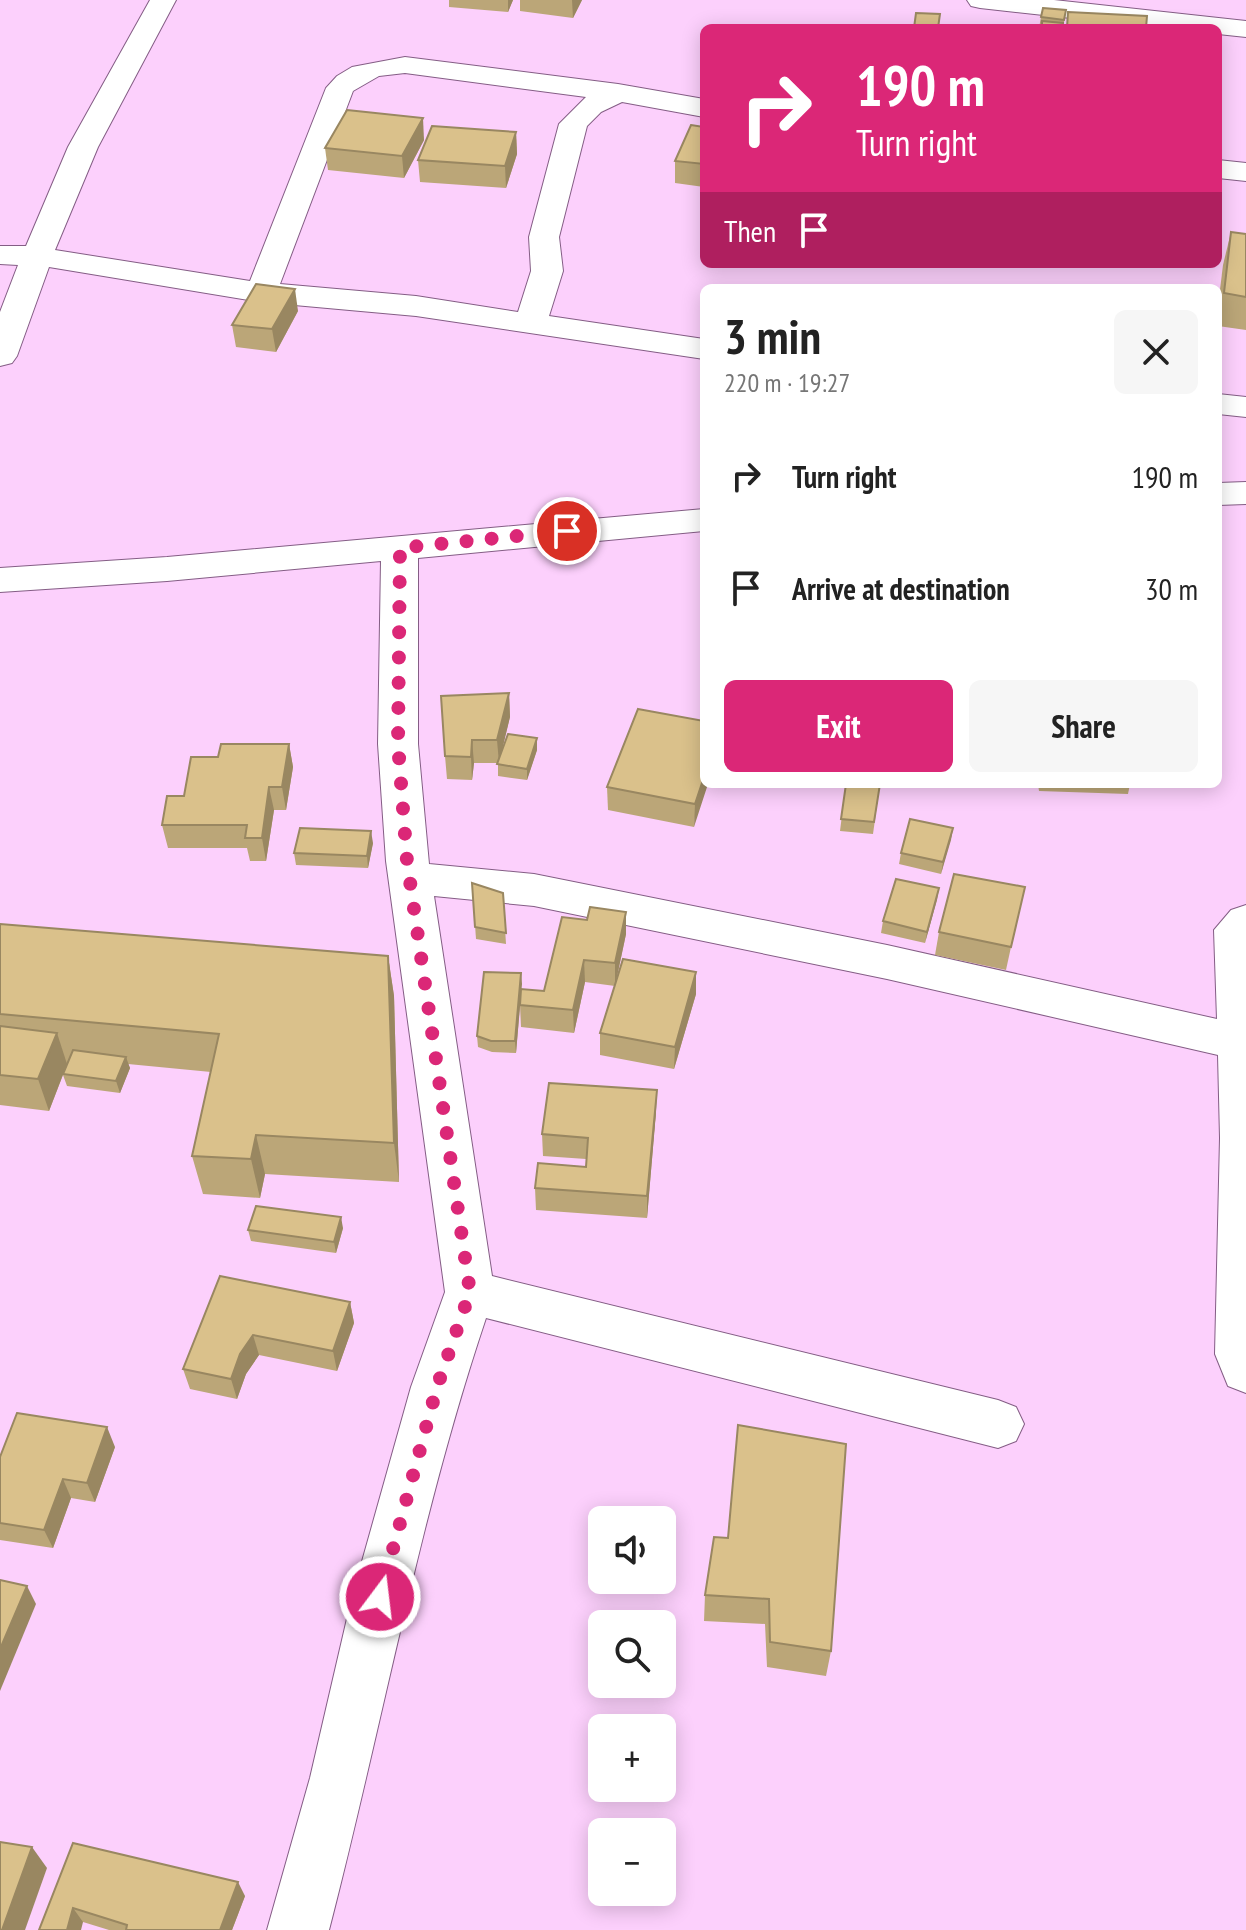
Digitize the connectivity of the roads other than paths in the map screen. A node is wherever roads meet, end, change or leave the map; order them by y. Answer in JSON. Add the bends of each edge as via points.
{"nodes":[{"id":1,"x":163,"y":0,"type":"edge"},
{"id":2,"x":980,"y":0,"type":"edge"},
{"id":3,"x":1200,"y":24,"type":"edge"},
{"id":4,"x":1222,"y":26,"type":"edge"},
{"id":5,"x":1246,"y":29,"type":"edge"},
{"id":6,"x":618,"y":93,"type":"junction"},
{"id":7,"x":700,"y":107,"type":"edge"},
{"id":8,"x":1222,"y":169,"type":"edge"},
{"id":9,"x":1246,"y":172,"type":"edge"},
{"id":10,"x":0,"y":255,"type":"edge"},
{"id":11,"x":37,"y":256,"type":"junction"},
{"id":12,"x":261,"y":292,"type":"junction"},
{"id":13,"x":531,"y":322,"type":"junction"},
{"id":14,"x":700,"y":348,"type":"edge"},
{"id":15,"x":0,"y":356,"type":"edge"},
{"id":16,"x":1222,"y":404,"type":"edge"},
{"id":17,"x":1246,"y":407,"type":"edge"},
{"id":18,"x":1246,"y":493,"type":"edge"},
{"id":19,"x":1222,"y":494,"type":"edge"},
{"id":20,"x":700,"y":520,"type":"edge"},
{"id":21,"x":400,"y":548,"type":"junction"},
{"id":22,"x":0,"y":580,"type":"edge"},
{"id":23,"x":409,"y":878,"type":"junction"},
{"id":24,"x":1246,"y":921,"type":"edge"},
{"id":25,"x":1243,"y":1043,"type":"junction"},
{"id":26,"x":470,"y":1292,"type":"junction"},
{"id":27,"x":1246,"y":1370,"type":"edge"},
{"id":28,"x":998,"y":1424,"type":"dead end"},
{"id":29,"x":298,"y":1930,"type":"edge"}],
"edges":[{"from":1,"to":11,"type":"street","via":[[83,147]]},
{"from":2,"to":3,"type":"street"},
{"from":4,"to":5,"type":"street"},
{"from":6,"to":7,"type":"street"},
{"from":6,"to":12,"type":"street","via":[[405,65],[354,75],[340,88]]},
{"from":6,"to":13,"type":"street","via":[[591,106],[573,124],[544,237],[547,271]]},
{"from":8,"to":9,"type":"street"},
{"from":10,"to":11,"type":"street"},
{"from":11,"to":12,"type":"street"},
{"from":11,"to":15,"type":"street"},
{"from":12,"to":13,"type":"street"},
{"from":13,"to":14,"type":"street"},
{"from":16,"to":17,"type":"street"},
{"from":18,"to":19,"type":"street"},
{"from":20,"to":21,"type":"street"},
{"from":21,"to":22,"type":"street"},
{"from":21,"to":23,"type":"street","via":[[398,744]]},
{"from":23,"to":25,"type":"street","via":[[534,890],[887,962]]},
{"from":23,"to":26,"type":"street"},
{"from":24,"to":25,"type":"street","via":[[1236,930]]},
{"from":25,"to":27,"type":"street","via":[[1240,1354]]},
{"from":26,"to":28,"type":"street"},
{"from":26,"to":29,"type":"street","via":[[437,1387],[384,1582]]}]}
